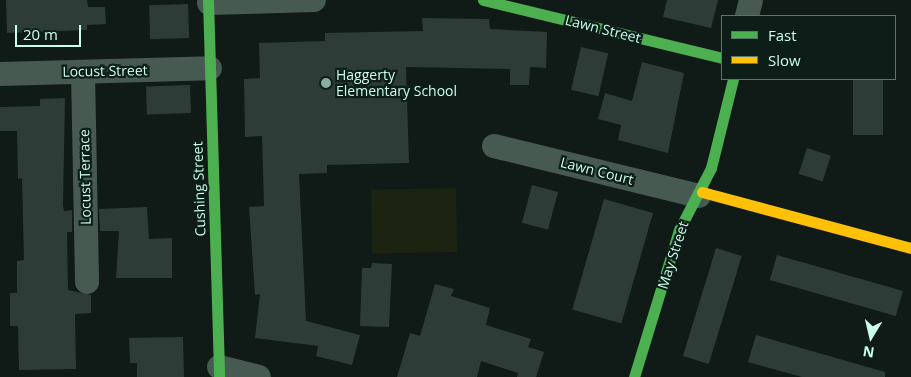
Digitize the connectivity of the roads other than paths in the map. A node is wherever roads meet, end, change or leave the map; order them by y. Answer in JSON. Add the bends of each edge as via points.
{"nodes":[{"id":1,"x":314,"y":0,"type":"edge"},
{"id":2,"x":483,"y":0,"type":"edge"},
{"id":3,"x":751,"y":0,"type":"edge"},
{"id":4,"x":208,"y":2,"type":"edge"},
{"id":5,"x":747,"y":15,"type":"edge"},
{"id":6,"x":721,"y":58,"type":"edge"},
{"id":7,"x":210,"y":68,"type":"junction"},
{"id":8,"x":83,"y":72,"type":"junction"},
{"id":9,"x":0,"y":74,"type":"edge"},
{"id":10,"x":732,"y":80,"type":"edge"},
{"id":11,"x":494,"y":146,"type":"dead end"},
{"id":12,"x":700,"y":194,"type":"junction"},
{"id":13,"x":911,"y":248,"type":"edge"},
{"id":14,"x":87,"y":282,"type":"dead end"},
{"id":15,"x":219,"y":372,"type":"edge"},
{"id":16,"x":259,"y":377,"type":"edge"},
{"id":17,"x":634,"y":377,"type":"edge"}],
"edges":[{"from":1,"to":4,"type":"street"},
{"from":2,"to":6,"type":"street","name":"Lawn Street"},
{"from":3,"to":5,"type":"street"},
{"from":4,"to":7,"type":"street","name":"Cushing Street"},
{"from":7,"to":8,"type":"street","name":"Locust Street"},
{"from":7,"to":15,"type":"street","name":"Cushing Street"},
{"from":8,"to":9,"type":"street","name":"Locust Street"},
{"from":8,"to":14,"type":"street","name":"Locust Terrace"},
{"from":10,"to":12,"type":"street","name":"May Street"},
{"from":11,"to":12,"type":"street","name":"Lawn Court"},
{"from":12,"to":13,"type":"street"},
{"from":12,"to":17,"type":"street","name":"May Street","via":[[679,230]]},
{"from":15,"to":16,"type":"street"}]}
